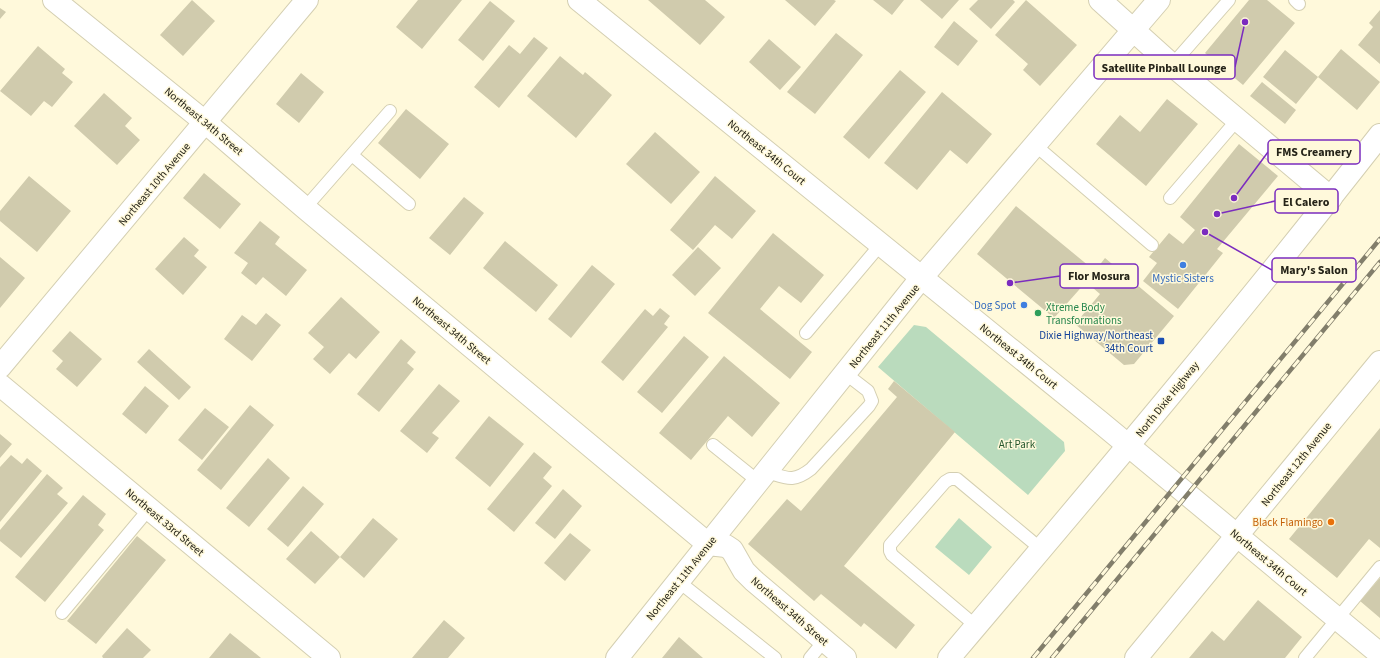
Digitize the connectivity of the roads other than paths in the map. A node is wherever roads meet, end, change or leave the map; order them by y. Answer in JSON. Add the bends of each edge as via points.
{"nodes":[{"id":1,"x":54,"y":0,"type":"edge"},
{"id":2,"x":307,"y":0,"type":"edge"},
{"id":3,"x":579,"y":0,"type":"edge"},
{"id":4,"x":1100,"y":0,"type":"edge"},
{"id":5,"x":1159,"y":0,"type":"edge"},
{"id":6,"x":1229,"y":0,"type":"edge"},
{"id":7,"x":1132,"y":30,"type":"junction"},
{"id":8,"x":1172,"y":65,"type":"junction"},
{"id":9,"x":390,"y":111,"type":"dead end"},
{"id":10,"x":1237,"y":120,"type":"junction"},
{"id":11,"x":205,"y":122,"type":"junction"},
{"id":12,"x":1380,"y":135,"type":"edge"},
{"id":13,"x":1035,"y":145,"type":"junction"},
{"id":14,"x":352,"y":155,"type":"junction"},
{"id":15,"x":1170,"y":198,"type":"dead end"},
{"id":16,"x":1331,"y":198,"type":"junction"},
{"id":17,"x":410,"y":204,"type":"dead end"},
{"id":18,"x":305,"y":208,"type":"junction"},
{"id":19,"x":882,"y":244,"type":"junction"},
{"id":20,"x":1152,"y":245,"type":"dead end"},
{"id":21,"x":922,"y":277,"type":"junction"},
{"id":22,"x":806,"y":333,"type":"dead end"},
{"id":23,"x":1380,"y":362,"type":"edge"},
{"id":24,"x":0,"y":367,"type":"edge"},
{"id":25,"x":846,"y":374,"type":"junction"},
{"id":26,"x":0,"y":385,"type":"edge"},
{"id":27,"x":713,"y":445,"type":"dead end"},
{"id":28,"x":1129,"y":446,"type":"junction"},
{"id":29,"x":763,"y":477,"type":"junction"},
{"id":30,"x":149,"y":509,"type":"junction"},
{"id":31,"x":1237,"y":536,"type":"junction"},
{"id":32,"x":708,"y":544,"type":"junction"},
{"id":33,"x":1041,"y":549,"type":"junction"},
{"id":34,"x":1380,"y":567,"type":"edge"},
{"id":35,"x":678,"y":581,"type":"junction"},
{"id":36,"x":62,"y":613,"type":"dead end"},
{"id":37,"x":1338,"y":619,"type":"junction"},
{"id":38,"x":976,"y":626,"type":"junction"},
{"id":39,"x":824,"y":641,"type":"junction"},
{"id":40,"x":1380,"y":654,"type":"edge"},
{"id":41,"x":329,"y":658,"type":"edge"},
{"id":42,"x":617,"y":658,"type":"edge"},
{"id":43,"x":775,"y":658,"type":"edge"},
{"id":44,"x":810,"y":658,"type":"edge"},
{"id":45,"x":845,"y":658,"type":"edge"},
{"id":46,"x":949,"y":658,"type":"edge"},
{"id":47,"x":1136,"y":658,"type":"edge"},
{"id":48,"x":1304,"y":658,"type":"edge"}],
"edges":[{"from":1,"to":11,"type":"street","name":"Northeast 34th Street"},
{"from":2,"to":11,"type":"street","name":"Northeast 10th Avenue"},
{"from":3,"to":19,"type":"street","name":"Northeast 34th Court"},
{"from":4,"to":7,"type":"street"},
{"from":5,"to":7,"type":"street","name":"Northeast 11th Avenue"},
{"from":6,"to":8,"type":"lane"},
{"from":7,"to":8,"type":"street"},
{"from":7,"to":13,"type":"street","name":"Northeast 11th Avenue"},
{"from":8,"to":10,"type":"street"},
{"from":9,"to":14,"type":"lane"},
{"from":10,"to":15,"type":"lane"},
{"from":10,"to":16,"type":"street"},
{"from":11,"to":18,"type":"street","name":"Northeast 34th Street"},
{"from":11,"to":24,"type":"street","name":"Northeast 10th Avenue"},
{"from":12,"to":16,"type":"street","name":"North Dixie Highway"},
{"from":13,"to":20,"type":"lane"},
{"from":13,"to":21,"type":"street","name":"Northeast 11th Avenue"},
{"from":14,"to":17,"type":"lane"},
{"from":14,"to":18,"type":"lane"},
{"from":16,"to":28,"type":"street","name":"North Dixie Highway"},
{"from":18,"to":32,"type":"street","name":"Northeast 34th Street"},
{"from":19,"to":21,"type":"street","name":"Northeast 34th Court"},
{"from":19,"to":22,"type":"lane"},
{"from":21,"to":25,"type":"street","name":"Northeast 11th Avenue"},
{"from":21,"to":28,"type":"street","name":"Northeast 34th Court"},
{"from":23,"to":31,"type":"street","name":"Northeast 12th Avenue"},
{"from":25,"to":29,"type":"street","name":"Northeast 11th Avenue"},
{"from":25,"to":29,"type":"lane","via":[[868,392],[872,401],[869,406],[803,476],[794,479]]},
{"from":26,"to":30,"type":"street","name":"Northeast 33rd Street"},
{"from":27,"to":29,"type":"lane"},
{"from":28,"to":31,"type":"street","name":"Northeast 34th Court"},
{"from":28,"to":33,"type":"street","name":"North Dixie Highway"},
{"from":29,"to":32,"type":"street","name":"Northeast 11th Avenue"},
{"from":30,"to":36,"type":"lane"},
{"from":30,"to":41,"type":"street","name":"Northeast 33rd Street"},
{"from":31,"to":37,"type":"street","name":"Northeast 34th Court"},
{"from":31,"to":47,"type":"street","name":"Northeast 12th Avenue"},
{"from":32,"to":35,"type":"street","name":"Northeast 11th Avenue"},
{"from":32,"to":39,"type":"street","name":"Northeast 34th Street","via":[[726,546],[732,550],[744,571]]},
{"from":33,"to":38,"type":"street","name":"North Dixie Highway"},
{"from":33,"to":38,"type":"lane","via":[[957,479],[945,482],[890,545],[892,556]]},
{"from":34,"to":37,"type":"lane"},
{"from":35,"to":42,"type":"street","name":"Northeast 11th Avenue"},
{"from":35,"to":43,"type":"lane"},
{"from":37,"to":40,"type":"street","name":"Northeast 34th Court"},
{"from":37,"to":48,"type":"lane"},
{"from":38,"to":46,"type":"street","name":"North Dixie Highway"},
{"from":39,"to":44,"type":"lane"},
{"from":39,"to":45,"type":"street","name":"Northeast 34th Street"}]}
